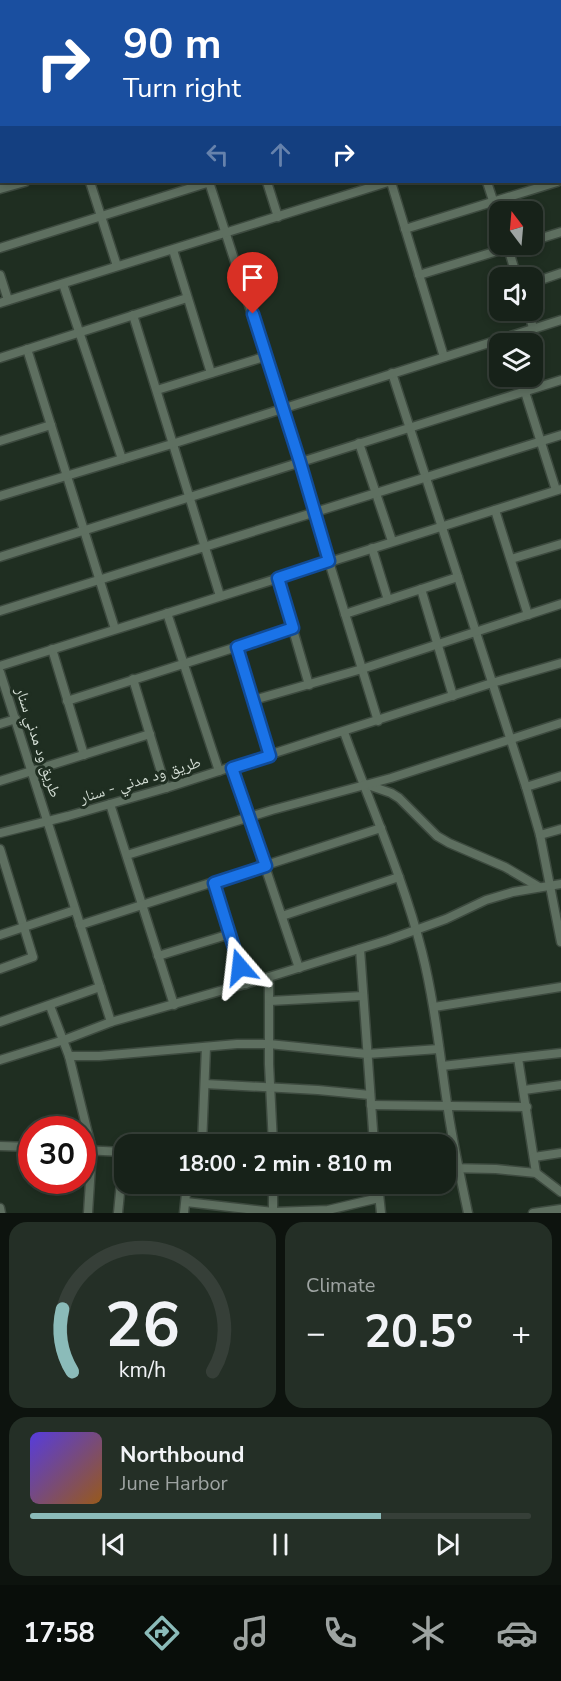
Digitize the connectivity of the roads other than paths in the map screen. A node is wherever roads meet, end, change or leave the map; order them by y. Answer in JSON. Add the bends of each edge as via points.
{"nodes":[{"id":1,"x":21,"y":183,"type":"edge"},
{"id":2,"x":90,"y":183,"type":"edge"},
{"id":3,"x":207,"y":183,"type":"edge"},
{"id":4,"x":210,"y":183,"type":"edge"},
{"id":5,"x":267,"y":183,"type":"edge"},
{"id":6,"x":386,"y":183,"type":"edge"},
{"id":7,"x":389,"y":183,"type":"edge"},
{"id":8,"x":487,"y":183,"type":"edge"},
{"id":9,"x":553,"y":183,"type":"edge"},
{"id":10,"x":0,"y":189,"type":"edge"},
{"id":11,"x":493,"y":201,"type":"edge"},
{"id":12,"x":496,"y":201,"type":"edge"},
{"id":13,"x":489,"y":203,"type":"edge"},
{"id":14,"x":278,"y":217,"type":"junction"},
{"id":15,"x":101,"y":218,"type":"junction"},
{"id":16,"x":405,"y":229,"type":"junction"},
{"id":17,"x":561,"y":232,"type":"edge"},
{"id":18,"x":226,"y":234,"type":"junction"},
{"id":19,"x":543,"y":238,"type":"edge"},
{"id":20,"x":0,"y":248,"type":"edge"},
{"id":21,"x":173,"y":250,"type":"junction"},
{"id":22,"x":489,"y":252,"type":"edge"},
{"id":23,"x":117,"y":266,"type":"junction"},
{"id":24,"x":561,"y":273,"type":"edge"},
{"id":25,"x":0,"y":275,"type":"edge"},
{"id":26,"x":419,"y":275,"type":"junction"},
{"id":27,"x":543,"y":279,"type":"edge"},
{"id":28,"x":63,"y":284,"type":"junction"},
{"id":29,"x":188,"y":298,"type":"junction"},
{"id":30,"x":4,"y":302,"type":"edge"},
{"id":31,"x":134,"y":315,"type":"junction"},
{"id":32,"x":561,"y":320,"type":"edge"},
{"id":33,"x":531,"y":321,"type":"edge"},
{"id":34,"x":533,"y":328,"type":"junction"},
{"id":35,"x":79,"y":332,"type":"junction"},
{"id":36,"x":523,"y":333,"type":"edge"},
{"id":37,"x":489,"y":345,"type":"edge"},
{"id":38,"x":27,"y":350,"type":"junction"},
{"id":39,"x":267,"y":356,"type":"junction"},
{"id":40,"x":444,"y":357,"type":"junction"},
{"id":41,"x":0,"y":358,"type":"edge"},
{"id":42,"x":211,"y":373,"type":"junction"},
{"id":43,"x":392,"y":373,"type":"junction"},
{"id":44,"x":561,"y":380,"type":"edge"},
{"id":45,"x":524,"y":387,"type":"edge"},
{"id":46,"x":157,"y":390,"type":"junction"},
{"id":47,"x":525,"y":391,"type":"junction"},
{"id":48,"x":283,"y":409,"type":"junction"},
{"id":49,"x":51,"y":425,"type":"junction"},
{"id":50,"x":409,"y":428,"type":"junction"},
{"id":51,"x":561,"y":435,"type":"edge"},
{"id":52,"x":0,"y":441,"type":"edge"},
{"id":53,"x":540,"y":441,"type":"junction"},
{"id":54,"x":359,"y":443,"type":"junction"},
{"id":55,"x":172,"y":444,"type":"junction"},
{"id":56,"x":122,"y":459,"type":"junction"},
{"id":57,"x":300,"y":462,"type":"junction"},
{"id":58,"x":68,"y":476,"type":"junction"},
{"id":59,"x":427,"y":478,"type":"junction"},
{"id":60,"x":559,"y":490,"type":"edge"},
{"id":61,"x":376,"y":494,"type":"junction"},
{"id":62,"x":0,"y":496,"type":"edge"},
{"id":63,"x":189,"y":497,"type":"junction"},
{"id":64,"x":495,"y":510,"type":"junction"},
{"id":65,"x":314,"y":513,"type":"junction"},
{"id":66,"x":443,"y":526,"type":"junction"},
{"id":67,"x":84,"y":530,"type":"junction"},
{"id":68,"x":392,"y":541,"type":"junction"},
{"id":69,"x":561,"y":544,"type":"edge"},
{"id":70,"x":205,"y":547,"type":"junction"},
{"id":71,"x":372,"y":548,"type":"junction"},
{"id":72,"x":0,"y":557,"type":"edge"},
{"id":73,"x":511,"y":559,"type":"junction"},
{"id":74,"x":329,"y":561,"type":"junction"},
{"id":75,"x":458,"y":577,"type":"junction"},
{"id":76,"x":278,"y":578,"type":"junction"},
{"id":77,"x":100,"y":579,"type":"junction"},
{"id":78,"x":421,"y":589,"type":"junction"},
{"id":79,"x":220,"y":596,"type":"junction"},
{"id":80,"x":388,"y":600,"type":"junction"},
{"id":81,"x":561,"y":604,"type":"edge"},
{"id":82,"x":0,"y":611,"type":"edge"},
{"id":83,"x":167,"y":613,"type":"junction"},
{"id":84,"x":345,"y":614,"type":"junction"},
{"id":85,"x":528,"y":615,"type":"junction"},
{"id":86,"x":293,"y":628,"type":"junction"},
{"id":87,"x":116,"y":629,"type":"junction"},
{"id":88,"x":476,"y":633,"type":"junction"},
{"id":89,"x":438,"y":643,"type":"junction"},
{"id":90,"x":237,"y":647,"type":"junction"},
{"id":91,"x":52,"y":650,"type":"junction"},
{"id":92,"x":183,"y":663,"type":"junction"},
{"id":93,"x":561,"y":663,"type":"edge"},
{"id":94,"x":0,"y":666,"type":"edge"},
{"id":95,"x":362,"y":669,"type":"junction"},
{"id":96,"x":0,"y":672,"type":"edge"},
{"id":97,"x":133,"y":680,"type":"junction"},
{"id":98,"x":492,"y":683,"type":"junction"},
{"id":99,"x":309,"y":685,"type":"junction"},
{"id":100,"x":453,"y":696,"type":"junction"},
{"id":101,"x":254,"y":700,"type":"junction"},
{"id":102,"x":67,"y":701,"type":"junction"},
{"id":103,"x":16,"y":719,"type":"junction"},
{"id":104,"x":378,"y":721,"type":"junction"},
{"id":105,"x":561,"y":723,"type":"edge"},
{"id":106,"x":0,"y":724,"type":"edge"},
{"id":107,"x":344,"y":732,"type":"junction"},
{"id":108,"x":150,"y":734,"type":"junction"},
{"id":109,"x":511,"y":739,"type":"junction"},
{"id":110,"x":84,"y":755,"type":"junction"},
{"id":111,"x":270,"y":756,"type":"junction"},
{"id":112,"x":232,"y":768,"type":"junction"},
{"id":113,"x":33,"y":771,"type":"junction"},
{"id":114,"x":219,"y":771,"type":"junction"},
{"id":115,"x":561,"y":776,"type":"edge"},
{"id":116,"x":0,"y":781,"type":"edge"},
{"id":117,"x":363,"y":784,"type":"junction"},
{"id":118,"x":526,"y":787,"type":"junction"},
{"id":119,"x":166,"y":788,"type":"junction"},
{"id":120,"x":110,"y":804,"type":"junction"},
{"id":121,"x":249,"y":816,"type":"junction"},
{"id":122,"x":48,"y":821,"type":"junction"},
{"id":123,"x":381,"y":828,"type":"junction"},
{"id":124,"x":561,"y":829,"type":"edge"},
{"id":125,"x":0,"y":833,"type":"edge"},
{"id":126,"x":540,"y":835,"type":"junction"},
{"id":127,"x":0,"y":849,"type":"edge"},
{"id":128,"x":127,"y":855,"type":"junction"},
{"id":129,"x":266,"y":866,"type":"junction"},
{"id":130,"x":399,"y":877,"type":"junction"},
{"id":131,"x":4,"y":880,"type":"edge"},
{"id":132,"x":214,"y":883,"type":"junction"},
{"id":133,"x":561,"y":884,"type":"edge"},
{"id":134,"x":551,"y":886,"type":"junction"},
{"id":135,"x":539,"y":887,"type":"junction"},
{"id":136,"x":142,"y":906,"type":"junction"},
{"id":137,"x":75,"y":910,"type":"junction"},
{"id":138,"x":282,"y":916,"type":"junction"},
{"id":139,"x":80,"y":925,"type":"junction"},
{"id":140,"x":24,"y":927,"type":"junction"},
{"id":141,"x":416,"y":930,"type":"junction"},
{"id":142,"x":230,"y":934,"type":"junction"},
{"id":143,"x":0,"y":935,"type":"edge"},
{"id":144,"x":561,"y":942,"type":"edge"},
{"id":145,"x":360,"y":949,"type":"junction"},
{"id":146,"x":158,"y":956,"type":"junction"},
{"id":147,"x":299,"y":968,"type":"junction"},
{"id":148,"x":0,"y":969,"type":"edge"},
{"id":149,"x":269,"y":977,"type":"junction"},
{"id":150,"x":246,"y":984,"type":"junction"},
{"id":151,"x":100,"y":987,"type":"junction"},
{"id":152,"x":561,"y":987,"type":"edge"},
{"id":153,"x":363,"y":996,"type":"junction"},
{"id":154,"x":270,"y":1001,"type":"junction"},
{"id":155,"x":174,"y":1005,"type":"junction"},
{"id":156,"x":50,"y":1006,"type":"junction"},
{"id":157,"x":434,"y":1007,"type":"junction"},
{"id":158,"x":0,"y":1022,"type":"edge"},
{"id":159,"x":111,"y":1022,"type":"junction"},
{"id":160,"x":63,"y":1040,"type":"junction"},
{"id":161,"x":269,"y":1044,"type":"junction"},
{"id":162,"x":206,"y":1047,"type":"junction"},
{"id":163,"x":439,"y":1049,"type":"junction"},
{"id":164,"x":561,"y":1053,"type":"edge"},
{"id":165,"x":367,"y":1054,"type":"junction"},
{"id":166,"x":69,"y":1056,"type":"junction"},
{"id":167,"x":518,"y":1058,"type":"junction"},
{"id":168,"x":0,"y":1060,"type":"edge"},
{"id":169,"x":442,"y":1066,"type":"junction"},
{"id":170,"x":205,"y":1084,"type":"junction"},
{"id":171,"x":561,"y":1085,"type":"edge"},
{"id":172,"x":270,"y":1087,"type":"junction"},
{"id":173,"x":524,"y":1090,"type":"junction"},
{"id":174,"x":370,"y":1095,"type":"junction"},
{"id":175,"x":371,"y":1106,"type":"junction"},
{"id":176,"x":448,"y":1107,"type":"junction"},
{"id":177,"x":526,"y":1107,"type":"junction"},
{"id":178,"x":84,"y":1116,"type":"edge"},
{"id":179,"x":202,"y":1134,"type":"edge"},
{"id":180,"x":272,"y":1134,"type":"edge"},
{"id":181,"x":373,"y":1134,"type":"edge"},
{"id":182,"x":0,"y":1146,"type":"edge"},
{"id":183,"x":18,"y":1147,"type":"edge"},
{"id":184,"x":96,"y":1150,"type":"edge"},
{"id":185,"x":114,"y":1151,"type":"edge"},
{"id":186,"x":561,"y":1153,"type":"edge"},
{"id":187,"x":534,"y":1157,"type":"junction"},
{"id":188,"x":456,"y":1169,"type":"edge"},
{"id":189,"x":459,"y":1169,"type":"junction"},
{"id":190,"x":536,"y":1173,"type":"junction"},
{"id":191,"x":561,"y":1192,"type":"edge"},
{"id":192,"x":89,"y":1194,"type":"edge"},
{"id":193,"x":120,"y":1194,"type":"edge"},
{"id":194,"x":186,"y":1194,"type":"edge"},
{"id":195,"x":273,"y":1194,"type":"edge"},
{"id":196,"x":379,"y":1194,"type":"edge"},
{"id":197,"x":379,"y":1198,"type":"junction"},
{"id":198,"x":186,"y":1202,"type":"junction"},
{"id":199,"x":0,"y":1208,"type":"edge"},
{"id":200,"x":561,"y":1209,"type":"edge"},
{"id":201,"x":273,"y":1212,"type":"edge"},
{"id":202,"x":1,"y":1213,"type":"edge"},
{"id":203,"x":88,"y":1213,"type":"edge"},
{"id":204,"x":118,"y":1213,"type":"edge"},
{"id":205,"x":184,"y":1213,"type":"edge"},
{"id":206,"x":381,"y":1213,"type":"edge"},
{"id":207,"x":468,"y":1213,"type":"edge"},
{"id":208,"x":533,"y":1213,"type":"edge"}],
"edges":[{"from":1,"to":10,"type":"street"},
{"from":2,"to":15,"type":"street"},
{"from":3,"to":15,"type":"street"},
{"from":4,"to":18,"type":"street"},
{"from":5,"to":14,"type":"street"},
{"from":6,"to":14,"type":"street"},
{"from":7,"to":16,"type":"street"},
{"from":8,"to":11,"type":"street"},
{"from":9,"to":12,"type":"street"},
{"from":13,"to":16,"type":"street"},
{"from":14,"to":18,"type":"street"},
{"from":15,"to":20,"type":"street"},
{"from":15,"to":23,"type":"street"},
{"from":16,"to":26,"type":"street"},
{"from":17,"to":19,"type":"street"},
{"from":18,"to":21,"type":"street"},
{"from":18,"to":39,"type":"street"},
{"from":21,"to":23,"type":"street"},
{"from":21,"to":29,"type":"street"},
{"from":22,"to":26,"type":"street"},
{"from":23,"to":28,"type":"street"},
{"from":24,"to":27,"type":"street"},
{"from":25,"to":30,"type":"street"},
{"from":26,"to":40,"type":"street"},
{"from":28,"to":30,"type":"street"},
{"from":28,"to":35,"type":"street"},
{"from":29,"to":31,"type":"street"},
{"from":29,"to":42,"type":"street"},
{"from":31,"to":35,"type":"street"},
{"from":31,"to":46,"type":"street"},
{"from":32,"to":34,"type":"street"},
{"from":33,"to":34,"type":"street"},
{"from":34,"to":36,"type":"street"},
{"from":35,"to":38,"type":"street"},
{"from":35,"to":56,"type":"street"},
{"from":37,"to":40,"type":"street"},
{"from":38,"to":41,"type":"street"},
{"from":38,"to":49,"type":"street"},
{"from":39,"to":42,"type":"street"},
{"from":39,"to":48,"type":"street"},
{"from":40,"to":43,"type":"street"},
{"from":42,"to":46,"type":"street"},
{"from":43,"to":48,"type":"street"},
{"from":43,"to":50,"type":"street"},
{"from":44,"to":47,"type":"street"},
{"from":45,"to":47,"type":"street"},
{"from":46,"to":55,"type":"street"},
{"from":47,"to":50,"type":"street"},
{"from":47,"to":53,"type":"street"},
{"from":48,"to":55,"type":"street"},
{"from":48,"to":57,"type":"street"},
{"from":49,"to":52,"type":"street"},
{"from":49,"to":58,"type":"street"},
{"from":50,"to":54,"type":"street"},
{"from":50,"to":59,"type":"street"},
{"from":51,"to":53,"type":"street"},
{"from":53,"to":59,"type":"street"},
{"from":53,"to":60,"type":"street"},
{"from":54,"to":57,"type":"street"},
{"from":54,"to":61,"type":"street"},
{"from":55,"to":56,"type":"street"},
{"from":55,"to":63,"type":"street"},
{"from":56,"to":58,"type":"street"},
{"from":57,"to":63,"type":"street"},
{"from":57,"to":65,"type":"street"},
{"from":58,"to":62,"type":"street"},
{"from":58,"to":67,"type":"street"},
{"from":59,"to":61,"type":"street"},
{"from":59,"to":66,"type":"street"},
{"from":60,"to":64,"type":"street"},
{"from":61,"to":65,"type":"street"},
{"from":61,"to":68,"type":"street"},
{"from":63,"to":67,"type":"street"},
{"from":63,"to":70,"type":"street"},
{"from":64,"to":66,"type":"street"},
{"from":64,"to":73,"type":"street"},
{"from":65,"to":70,"type":"street"},
{"from":65,"to":74,"type":"street"},
{"from":66,"to":68,"type":"street"},
{"from":66,"to":75,"type":"street"},
{"from":67,"to":72,"type":"street"},
{"from":67,"to":77,"type":"street"},
{"from":68,"to":71,"type":"street"},
{"from":69,"to":73,"type":"street"},
{"from":70,"to":77,"type":"street"},
{"from":70,"to":79,"type":"street"},
{"from":71,"to":74,"type":"street"},
{"from":71,"to":80,"type":"street"},
{"from":73,"to":85,"type":"street"},
{"from":74,"to":76,"type":"street"},
{"from":74,"to":84,"type":"street"},
{"from":75,"to":78,"type":"street"},
{"from":75,"to":88,"type":"street"},
{"from":76,"to":79,"type":"street"},
{"from":76,"to":86,"type":"street"},
{"from":77,"to":82,"type":"street"},
{"from":77,"to":87,"type":"street"},
{"from":78,"to":80,"type":"street"},
{"from":78,"to":89,"type":"street"},
{"from":79,"to":83,"type":"street"},
{"from":80,"to":84,"type":"street"},
{"from":81,"to":85,"type":"street"},
{"from":83,"to":87,"type":"street"},
{"from":83,"to":92,"type":"street"},
{"from":84,"to":95,"type":"street"},
{"from":85,"to":88,"type":"street"},
{"from":86,"to":90,"type":"street"},
{"from":86,"to":99,"type":"street"},
{"from":87,"to":91,"type":"street"},
{"from":88,"to":89,"type":"street"},
{"from":88,"to":98,"type":"street"},
{"from":89,"to":95,"type":"street"},
{"from":89,"to":100,"type":"street"},
{"from":90,"to":92,"type":"street"},
{"from":90,"to":101,"type":"street"},
{"from":91,"to":94,"type":"street"},
{"from":91,"to":102,"type":"street"},
{"from":92,"to":97,"type":"street"},
{"from":92,"to":114,"type":"street"},
{"from":93,"to":98,"type":"street","name":"طريق ود مدني - سنار"},
{"from":95,"to":99,"type":"street"},
{"from":95,"to":104,"type":"street"},
{"from":96,"to":103,"type":"street","name":"طريق ود مدني سنار"},
{"from":97,"to":102,"type":"street"},
{"from":97,"to":108,"type":"street"},
{"from":98,"to":100,"type":"street","name":"طريق ود مدني - سنار"},
{"from":98,"to":109,"type":"street"},
{"from":99,"to":101,"type":"street"},
{"from":100,"to":104,"type":"street","name":"طريق ود مدني - سنار"},
{"from":101,"to":111,"type":"street"},
{"from":102,"to":110,"type":"street"},
{"from":103,"to":106,"type":"street"},
{"from":103,"to":113,"type":"street","name":"طريق ود مدني سنار"},
{"from":104,"to":107,"type":"street","name":"طريق ود مدني - سنار"},
{"from":105,"to":109,"type":"street"},
{"from":107,"to":111,"type":"street","name":"طريق ود مدني - سنار"},
{"from":107,"to":117,"type":"street"},
{"from":108,"to":110,"type":"street"},
{"from":108,"to":119,"type":"street"},
{"from":109,"to":117,"type":"street"},
{"from":109,"to":118,"type":"street"},
{"from":110,"to":113,"type":"street"},
{"from":111,"to":112,"type":"street","name":"طريق ود مدني - سنار"},
{"from":112,"to":114,"type":"street","name":"طريق ود مدني - سنار"},
{"from":112,"to":121,"type":"street"},
{"from":113,"to":116,"type":"street"},
{"from":113,"to":122,"type":"street","name":"طريق ود مدني سنار"},
{"from":114,"to":119,"type":"street","name":"طريق ود مدني - سنار"},
{"from":115,"to":118,"type":"street"},
{"from":117,"to":121,"type":"street"},
{"from":117,"to":123,"type":"street"},
{"from":117,"to":135,"type":"street","via":[[399,798],[437,836]]},
{"from":118,"to":126,"type":"street"},
{"from":119,"to":120,"type":"street","name":"طريق ود مدني - سنار"},
{"from":120,"to":122,"type":"street","name":"طريق ود مدني - سنار"},
{"from":120,"to":128,"type":"street"},
{"from":121,"to":128,"type":"street"},
{"from":121,"to":129,"type":"street"},
{"from":122,"to":125,"type":"street","name":"طريق ود مدني - سنار"},
{"from":122,"to":137,"type":"street","name":"طريق ود مدني سنار"},
{"from":123,"to":129,"type":"street"},
{"from":123,"to":130,"type":"street"},
{"from":124,"to":126,"type":"street"},
{"from":126,"to":134,"type":"street"},
{"from":127,"to":131,"type":"street"},
{"from":128,"to":136,"type":"street"},
{"from":129,"to":132,"type":"street"},
{"from":129,"to":138,"type":"street"},
{"from":130,"to":138,"type":"street"},
{"from":130,"to":141,"type":"street"},
{"from":131,"to":140,"type":"street"},
{"from":132,"to":136,"type":"street"},
{"from":132,"to":142,"type":"street"},
{"from":133,"to":134,"type":"street"},
{"from":134,"to":135,"type":"street"},
{"from":134,"to":144,"type":"street"},
{"from":135,"to":141,"type":"street","via":[[486,900]]},
{"from":136,"to":139,"type":"street"},
{"from":136,"to":146,"type":"street"},
{"from":137,"to":139,"type":"street","name":"طريق ود مدني سنار"},
{"from":137,"to":140,"type":"street"},
{"from":138,"to":147,"type":"street"},
{"from":139,"to":151,"type":"street","name":"طريق ود مدني سنار"},
{"from":140,"to":143,"type":"street"},
{"from":140,"to":148,"type":"street","via":[[33,957]]},
{"from":141,"to":145,"type":"street"},
{"from":141,"to":157,"type":"street"},
{"from":142,"to":146,"type":"street"},
{"from":142,"to":150,"type":"street"},
{"from":145,"to":147,"type":"street"},
{"from":145,"to":153,"type":"street"},
{"from":146,"to":155,"type":"street"},
{"from":147,"to":149,"type":"street"},
{"from":149,"to":150,"type":"street"},
{"from":149,"to":154,"type":"street"},
{"from":150,"to":155,"type":"street"},
{"from":151,"to":156,"type":"street"},
{"from":151,"to":159,"type":"street","name":"طريق ود مدني سنار"},
{"from":152,"to":157,"type":"street"},
{"from":153,"to":154,"type":"street"},
{"from":153,"to":165,"type":"street"},
{"from":154,"to":161,"type":"street"},
{"from":155,"to":159,"type":"street"},
{"from":156,"to":158,"type":"street"},
{"from":156,"to":160,"type":"street"},
{"from":157,"to":163,"type":"street"},
{"from":159,"to":160,"type":"street"},
{"from":160,"to":166,"type":"street"},
{"from":160,"to":168,"type":"street"},
{"from":161,"to":162,"type":"street"},
{"from":161,"to":165,"type":"street"},
{"from":161,"to":172,"type":"street"},
{"from":162,"to":166,"type":"street"},
{"from":162,"to":170,"type":"street"},
{"from":163,"to":165,"type":"street"},
{"from":163,"to":169,"type":"street"},
{"from":164,"to":167,"type":"street"},
{"from":165,"to":174,"type":"street"},
{"from":166,"to":178,"type":"street"},
{"from":167,"to":169,"type":"street"},
{"from":167,"to":173,"type":"street"},
{"from":169,"to":176,"type":"street"},
{"from":170,"to":172,"type":"street"},
{"from":170,"to":179,"type":"street"},
{"from":171,"to":173,"type":"street"},
{"from":172,"to":174,"type":"street"},
{"from":172,"to":180,"type":"street"},
{"from":173,"to":177,"type":"street"},
{"from":174,"to":175,"type":"street"},
{"from":175,"to":176,"type":"street"},
{"from":175,"to":181,"type":"street"},
{"from":176,"to":177,"type":"street"},
{"from":176,"to":189,"type":"street"},
{"from":177,"to":187,"type":"street"},
{"from":182,"to":183,"type":"street"},
{"from":184,"to":185,"type":"street"},
{"from":186,"to":187,"type":"street"},
{"from":187,"to":190,"type":"street"},
{"from":188,"to":189,"type":"street"},
{"from":189,"to":190,"type":"street"},
{"from":189,"to":207,"type":"street"},
{"from":190,"to":191,"type":"street"},
{"from":192,"to":203,"type":"street"},
{"from":193,"to":204,"type":"street"},
{"from":194,"to":198,"type":"street"},
{"from":195,"to":201,"type":"street"},
{"from":196,"to":197,"type":"street"},
{"from":197,"to":201,"type":"street","via":[[328,1209]]},
{"from":197,"to":206,"type":"street"},
{"from":198,"to":201,"type":"street"},
{"from":198,"to":205,"type":"street"},
{"from":199,"to":202,"type":"street"},
{"from":200,"to":208,"type":"street"}]}
